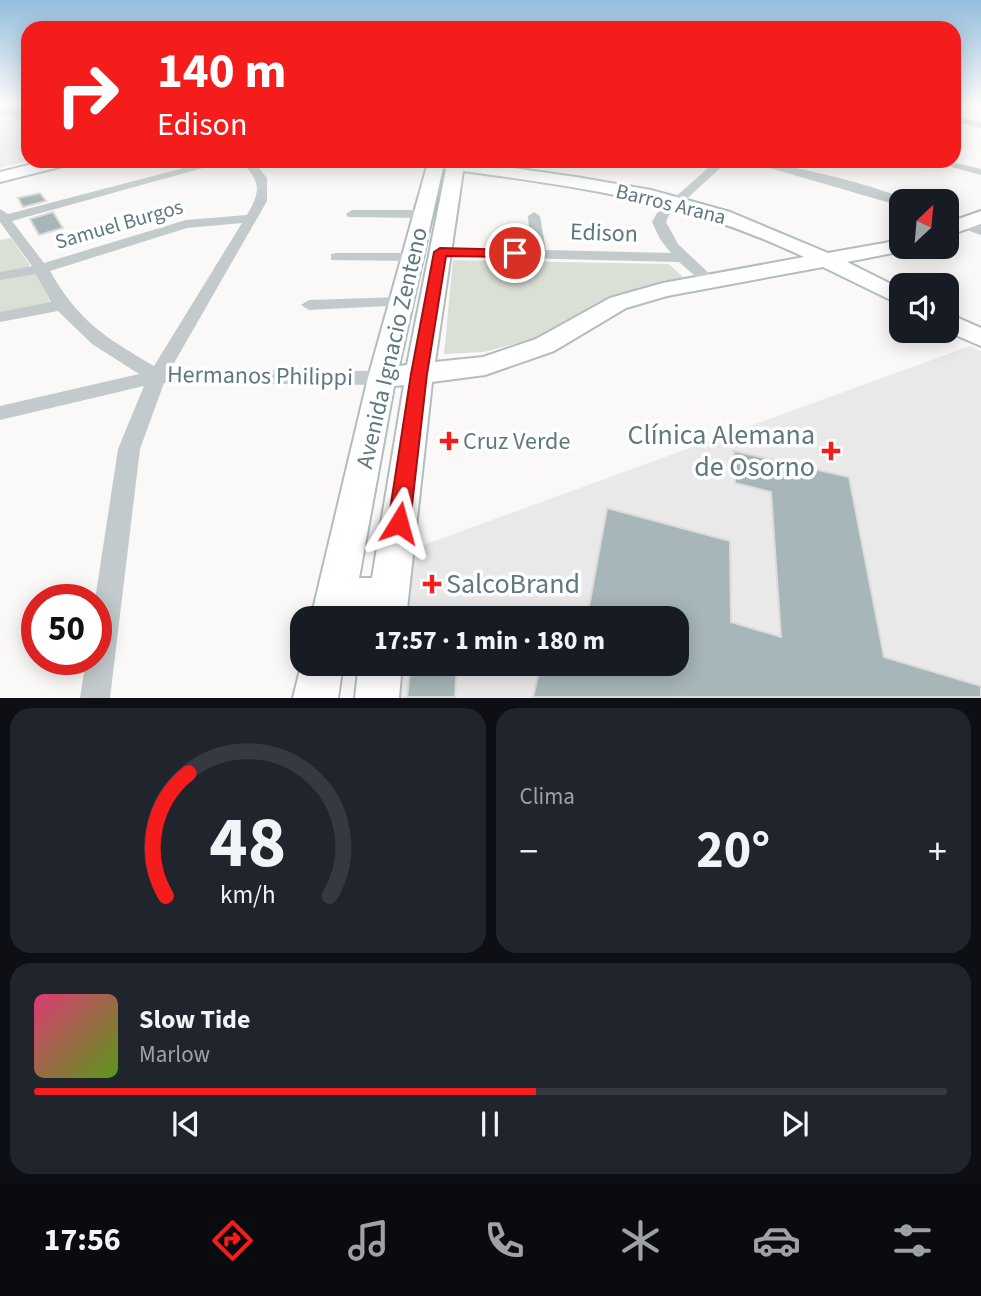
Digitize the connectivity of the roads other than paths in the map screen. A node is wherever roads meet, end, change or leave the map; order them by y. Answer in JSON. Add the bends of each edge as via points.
{"nodes":[{"id":1,"x":961,"y":167,"type":"edge"},
{"id":2,"x":37,"y":168,"type":"edge"},
{"id":3,"x":195,"y":168,"type":"edge"},
{"id":4,"x":255,"y":168,"type":"edge"},
{"id":5,"x":440,"y":168,"type":"edge"},
{"id":6,"x":442,"y":168,"type":"edge"},
{"id":7,"x":477,"y":168,"type":"edge"},
{"id":8,"x":715,"y":168,"type":"edge"},
{"id":9,"x":781,"y":168,"type":"edge"},
{"id":10,"x":981,"y":172,"type":"edge"},
{"id":11,"x":0,"y":177,"type":"edge"},
{"id":12,"x":889,"y":198,"type":"edge"},
{"id":13,"x":677,"y":202,"type":"junction"},
{"id":14,"x":352,"y":214,"type":"dead end"},
{"id":15,"x":423,"y":214,"type":"junction"},
{"id":16,"x":2,"y":216,"type":"edge"},
{"id":17,"x":534,"y":216,"type":"dead end"},
{"id":18,"x":252,"y":218,"type":"junction"},
{"id":19,"x":889,"y":248,"type":"edge"},
{"id":20,"x":440,"y":252,"type":"junction"},
{"id":21,"x":539,"y":254,"type":"junction"},
{"id":22,"x":335,"y":257,"type":"dead end"},
{"id":23,"x":412,"y":257,"type":"junction"},
{"id":24,"x":683,"y":258,"type":"junction"},
{"id":25,"x":827,"y":261,"type":"junction"},
{"id":26,"x":41,"y":269,"type":"junction"},
{"id":27,"x":0,"y":276,"type":"edge"},
{"id":28,"x":709,"y":281,"type":"junction"},
{"id":29,"x":889,"y":292,"type":"edge"},
{"id":30,"x":401,"y":302,"type":"junction"},
{"id":31,"x":61,"y":305,"type":"junction"},
{"id":32,"x":309,"y":305,"type":"dead end"},
{"id":33,"x":0,"y":317,"type":"edge"},
{"id":34,"x":959,"y":327,"type":"edge"},
{"id":35,"x":981,"y":338,"type":"edge"},
{"id":36,"x":419,"y":374,"type":"junction"},
{"id":37,"x":157,"y":376,"type":"junction"},
{"id":38,"x":382,"y":378,"type":"junction"},
{"id":39,"x":0,"y":413,"type":"edge"},
{"id":40,"x":333,"y":606,"type":"edge"},
{"id":41,"x":388,"y":606,"type":"edge"},
{"id":42,"x":319,"y":676,"type":"edge"},
{"id":43,"x":380,"y":676,"type":"edge"},
{"id":44,"x":95,"y":698,"type":"edge"},
{"id":45,"x":315,"y":698,"type":"edge"},
{"id":46,"x":377,"y":698,"type":"edge"}],
"edges":[{"from":1,"to":10,"type":"street"},
{"from":2,"to":11,"type":"main road"},
{"from":3,"to":16,"type":"street"},
{"from":4,"to":18,"type":"street","via":[[264,186]]},
{"from":5,"to":15,"type":"main road","name":"Avenida Ignacio Zenteno"},
{"from":6,"to":20,"type":"main road","name":"Avenida Ignacio Zenteno"},
{"from":7,"to":13,"type":"main road","name":"Barros Arana"},
{"from":8,"to":13,"type":"street"},
{"from":9,"to":12,"type":"street"},
{"from":13,"to":24,"type":"street","via":[[659,222]]},
{"from":13,"to":25,"type":"main road","name":"Barros Arana","via":[[746,223]]},
{"from":14,"to":15,"type":"street"},
{"from":15,"to":23,"type":"main road","name":"Avenida Ignacio Zenteno"},
{"from":16,"to":26,"type":"street","name":"Hermanos Philippi"},
{"from":17,"to":21,"type":"street"},
{"from":18,"to":26,"type":"street","name":"Samuel Burgos","via":[[186,224]]},
{"from":18,"to":37,"type":"street"},
{"from":19,"to":25,"type":"main road","name":"Hermanos Philippi"},
{"from":20,"to":21,"type":"street","name":"Edison"},
{"from":20,"to":36,"type":"main road","name":"Avenida Ignacio Zenteno"},
{"from":21,"to":24,"type":"street","name":"Edison"},
{"from":22,"to":23,"type":"street"},
{"from":23,"to":30,"type":"main road","name":"Avenida Ignacio Zenteno"},
{"from":24,"to":28,"type":"street"},
{"from":25,"to":28,"type":"main road","name":"Hermanos Philippi"},
{"from":25,"to":29,"type":"main road","name":"Barros Arana"},
{"from":26,"to":27,"type":"street","name":"Samuel Burgos"},
{"from":26,"to":31,"type":"street","name":"Hermanos Philippi"},
{"from":28,"to":36,"type":"main road","name":"Hermanos Philippi","via":[[618,303],[545,345],[485,366]]},
{"from":30,"to":32,"type":"street"},
{"from":30,"to":38,"type":"main road","name":"Avenida Ignacio Zenteno"},
{"from":31,"to":33,"type":"street"},
{"from":31,"to":37,"type":"street","name":"Hermanos Philippi","via":[[98,340]]},
{"from":34,"to":35,"type":"main road"},
{"from":36,"to":38,"type":"main road","name":"Hermanos Philippi"},
{"from":36,"to":41,"type":"main road","name":"Avenida Ignacio Zenteno"},
{"from":37,"to":38,"type":"street","name":"Hermanos Philippi"},
{"from":37,"to":39,"type":"street"},
{"from":37,"to":44,"type":"street","via":[[129,449]]},
{"from":38,"to":40,"type":"main road","name":"Avenida Ignacio Zenteno"},
{"from":42,"to":45,"type":"main road"},
{"from":43,"to":46,"type":"main road"}]}
